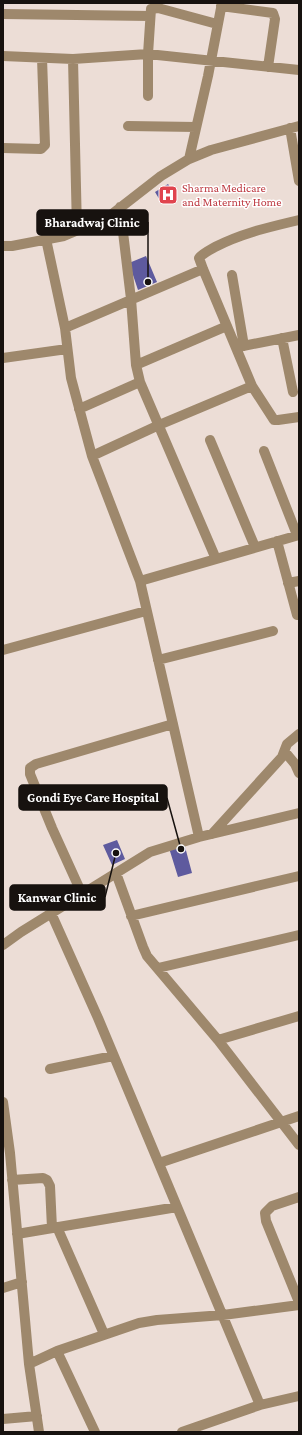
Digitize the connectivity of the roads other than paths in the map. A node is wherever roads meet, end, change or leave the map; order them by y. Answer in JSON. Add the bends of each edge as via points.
{"nodes":[{"id":1,"x":221,"y":4,"type":"edge"},
{"id":2,"x":3,"y":14,"type":"edge"},
{"id":3,"x":150,"y":16,"type":"junction"},
{"id":4,"x":217,"y":24,"type":"junction"},
{"id":5,"x":148,"y":54,"type":"junction"},
{"id":6,"x":3,"y":56,"type":"edge"},
{"id":7,"x":42,"y":58,"type":"junction"},
{"id":8,"x":73,"y":59,"type":"junction"},
{"id":9,"x":210,"y":61,"type":"junction"},
{"id":10,"x":268,"y":66,"type":"junction"},
{"id":11,"x":299,"y":70,"type":"edge"},
{"id":12,"x":148,"y":96,"type":"dead end"},
{"id":13,"x":128,"y":126,"type":"dead end"},
{"id":14,"x":196,"y":127,"type":"junction"},
{"id":15,"x":295,"y":127,"type":"edge"},
{"id":16,"x":3,"y":148,"type":"edge"},
{"id":17,"x":189,"y":159,"type":"junction"},
{"id":18,"x":299,"y":181,"type":"edge"},
{"id":19,"x":120,"y":207,"type":"junction"},
{"id":20,"x":299,"y":220,"type":"edge"},
{"id":21,"x":77,"y":230,"type":"junction"},
{"id":22,"x":46,"y":239,"type":"junction"},
{"id":23,"x":3,"y":246,"type":"edge"},
{"id":24,"x":203,"y":269,"type":"junction"},
{"id":25,"x":232,"y":275,"type":"dead end"},
{"id":26,"x":131,"y":299,"type":"junction"},
{"id":27,"x":227,"y":326,"type":"junction"},
{"id":28,"x":65,"y":328,"type":"junction"},
{"id":29,"x":299,"y":335,"type":"edge"},
{"id":30,"x":282,"y":338,"type":"junction"},
{"id":31,"x":240,"y":347,"type":"junction"},
{"id":32,"x":67,"y":349,"type":"junction"},
{"id":33,"x":3,"y":358,"type":"edge"},
{"id":34,"x":136,"y":365,"type":"junction"},
{"id":35,"x":140,"y":382,"type":"junction"},
{"id":36,"x":252,"y":386,"type":"junction"},
{"id":37,"x":293,"y":392,"type":"dead end"},
{"id":38,"x":79,"y":409,"type":"junction"},
{"id":39,"x":299,"y":417,"type":"edge"},
{"id":40,"x":159,"y":425,"type":"junction"},
{"id":41,"x":210,"y":440,"type":"dead end"},
{"id":42,"x":264,"y":451,"type":"dead end"},
{"id":43,"x":92,"y":456,"type":"junction"},
{"id":44,"x":298,"y":535,"type":"edge"},
{"id":45,"x":277,"y":541,"type":"junction"},
{"id":46,"x":255,"y":547,"type":"junction"},
{"id":47,"x":216,"y":559,"type":"junction"},
{"id":48,"x":140,"y":581,"type":"junction"},
{"id":49,"x":299,"y":581,"type":"edge"},
{"id":50,"x":288,"y":583,"type":"junction"},
{"id":51,"x":146,"y":611,"type":"junction"},
{"id":52,"x":297,"y":615,"type":"dead end"},
{"id":53,"x":273,"y":631,"type":"dead end"},
{"id":54,"x":3,"y":650,"type":"edge"},
{"id":55,"x":158,"y":660,"type":"junction"},
{"id":56,"x":173,"y":724,"type":"junction"},
{"id":57,"x":299,"y":734,"type":"edge"},
{"id":58,"x":285,"y":752,"type":"junction"},
{"id":59,"x":299,"y":773,"type":"edge"},
{"id":60,"x":299,"y":812,"type":"edge"},
{"id":61,"x":212,"y":834,"type":"junction"},
{"id":62,"x":199,"y":837,"type":"junction"},
{"id":63,"x":116,"y":873,"type":"junction"},
{"id":64,"x":299,"y":876,"type":"edge"},
{"id":65,"x":82,"y":894,"type":"junction"},
{"id":66,"x":51,"y":913,"type":"junction"},
{"id":67,"x":131,"y":916,"type":"junction"},
{"id":68,"x":299,"y":936,"type":"edge"},
{"id":69,"x":3,"y":945,"type":"edge"},
{"id":70,"x":158,"y":968,"type":"junction"},
{"id":71,"x":299,"y":1016,"type":"edge"},
{"id":72,"x":218,"y":1040,"type":"junction"},
{"id":73,"x":113,"y":1056,"type":"junction"},
{"id":74,"x":50,"y":1069,"type":"dead end"},
{"id":75,"x":3,"y":1102,"type":"edge"},
{"id":76,"x":299,"y":1116,"type":"edge"},
{"id":77,"x":281,"y":1122,"type":"junction"},
{"id":78,"x":299,"y":1145,"type":"edge"},
{"id":79,"x":159,"y":1162,"type":"junction"},
{"id":80,"x":12,"y":1180,"type":"junction"},
{"id":81,"x":299,"y":1197,"type":"edge"},
{"id":82,"x":177,"y":1207,"type":"junction"},
{"id":83,"x":54,"y":1227,"type":"junction"},
{"id":84,"x":16,"y":1234,"type":"junction"},
{"id":85,"x":22,"y":1282,"type":"junction"},
{"id":86,"x":3,"y":1288,"type":"edge"},
{"id":87,"x":299,"y":1304,"type":"edge"},
{"id":88,"x":223,"y":1315,"type":"junction"},
{"id":89,"x":104,"y":1334,"type":"junction"},
{"id":90,"x":57,"y":1351,"type":"junction"},
{"id":91,"x":29,"y":1364,"type":"junction"},
{"id":92,"x":299,"y":1396,"type":"edge"},
{"id":93,"x":260,"y":1405,"type":"junction"},
{"id":94,"x":37,"y":1416,"type":"junction"},
{"id":95,"x":3,"y":1419,"type":"edge"},
{"id":96,"x":39,"y":1432,"type":"edge"},
{"id":97,"x":95,"y":1432,"type":"edge"},
{"id":98,"x":182,"y":1432,"type":"edge"}],
"edges":[{"from":1,"to":4,"type":"street"},
{"from":1,"to":10,"type":"street","via":[[273,13],[275,19]]},
{"from":2,"to":3,"type":"street"},
{"from":3,"to":4,"type":"street","via":[[151,9],[158,8]]},
{"from":3,"to":5,"type":"street"},
{"from":4,"to":9,"type":"street"},
{"from":5,"to":8,"type":"street"},
{"from":5,"to":9,"type":"street"},
{"from":5,"to":12,"type":"street"},
{"from":6,"to":7,"type":"street"},
{"from":7,"to":8,"type":"street"},
{"from":7,"to":16,"type":"street","via":[[45,145],[41,148]]},
{"from":8,"to":21,"type":"street"},
{"from":9,"to":10,"type":"street"},
{"from":9,"to":14,"type":"street"},
{"from":10,"to":11,"type":"street"},
{"from":13,"to":14,"type":"street"},
{"from":14,"to":17,"type":"street"},
{"from":15,"to":17,"type":"street","via":[[211,150]]},
{"from":15,"to":18,"type":"street"},
{"from":17,"to":19,"type":"street","via":[[161,176]]},
{"from":19,"to":21,"type":"street","via":[[107,218]]},
{"from":19,"to":26,"type":"street"},
{"from":20,"to":24,"type":"street","via":[[228,240],[200,256]]},
{"from":21,"to":22,"type":"street","via":[[64,236]]},
{"from":22,"to":23,"type":"street"},
{"from":22,"to":28,"type":"street"},
{"from":24,"to":26,"type":"street"},
{"from":24,"to":27,"type":"street"},
{"from":25,"to":31,"type":"street"},
{"from":26,"to":28,"type":"street"},
{"from":26,"to":34,"type":"street"},
{"from":27,"to":31,"type":"street"},
{"from":27,"to":34,"type":"street"},
{"from":28,"to":32,"type":"street"},
{"from":29,"to":30,"type":"street"},
{"from":30,"to":31,"type":"street"},
{"from":30,"to":37,"type":"street"},
{"from":31,"to":36,"type":"street"},
{"from":32,"to":33,"type":"street"},
{"from":32,"to":38,"type":"street"},
{"from":34,"to":35,"type":"street"},
{"from":35,"to":38,"type":"street"},
{"from":35,"to":40,"type":"street"},
{"from":36,"to":39,"type":"street","via":[[274,420]]},
{"from":36,"to":40,"type":"street"},
{"from":38,"to":43,"type":"street"},
{"from":40,"to":43,"type":"street"},
{"from":40,"to":47,"type":"street"},
{"from":41,"to":46,"type":"street"},
{"from":42,"to":44,"type":"street"},
{"from":43,"to":48,"type":"street"},
{"from":44,"to":45,"type":"street"},
{"from":45,"to":46,"type":"street"},
{"from":45,"to":50,"type":"street"},
{"from":46,"to":47,"type":"street"},
{"from":47,"to":48,"type":"street"},
{"from":48,"to":51,"type":"street"},
{"from":49,"to":50,"type":"street"},
{"from":50,"to":52,"type":"street"},
{"from":51,"to":54,"type":"street"},
{"from":51,"to":55,"type":"street"},
{"from":53,"to":55,"type":"street"},
{"from":55,"to":56,"type":"street"},
{"from":56,"to":62,"type":"street"},
{"from":56,"to":65,"type":"street","via":[[36,764],[30,768],[41,801]]},
{"from":57,"to":58,"type":"street","via":[[287,744]]},
{"from":58,"to":59,"type":"street"},
{"from":58,"to":61,"type":"street"},
{"from":60,"to":61,"type":"street"},
{"from":61,"to":62,"type":"street"},
{"from":62,"to":63,"type":"street","via":[[150,852]]},
{"from":63,"to":65,"type":"street"},
{"from":63,"to":67,"type":"street"},
{"from":64,"to":67,"type":"street"},
{"from":65,"to":66,"type":"street"},
{"from":66,"to":69,"type":"street"},
{"from":66,"to":73,"type":"street"},
{"from":67,"to":70,"type":"street","via":[[145,952]]},
{"from":68,"to":70,"type":"street"},
{"from":70,"to":72,"type":"street"},
{"from":71,"to":72,"type":"street"},
{"from":72,"to":77,"type":"street"},
{"from":73,"to":74,"type":"street"},
{"from":73,"to":79,"type":"street"},
{"from":75,"to":80,"type":"street"},
{"from":76,"to":77,"type":"street"},
{"from":77,"to":78,"type":"street"},
{"from":77,"to":79,"type":"street"},
{"from":79,"to":82,"type":"street"},
{"from":80,"to":83,"type":"street","via":[[47,1180],[50,1186]]},
{"from":80,"to":84,"type":"street"},
{"from":81,"to":87,"type":"street","via":[[272,1206],[265,1213]]},
{"from":82,"to":83,"type":"street"},
{"from":82,"to":88,"type":"street"},
{"from":83,"to":84,"type":"street"},
{"from":83,"to":89,"type":"street"},
{"from":84,"to":85,"type":"street"},
{"from":85,"to":86,"type":"street"},
{"from":85,"to":91,"type":"street"},
{"from":87,"to":88,"type":"street"},
{"from":88,"to":89,"type":"street","via":[[145,1322]]},
{"from":88,"to":93,"type":"street"},
{"from":89,"to":90,"type":"street"},
{"from":90,"to":91,"type":"street"},
{"from":90,"to":97,"type":"street"},
{"from":91,"to":94,"type":"street"},
{"from":92,"to":93,"type":"street"},
{"from":93,"to":98,"type":"street"},
{"from":94,"to":95,"type":"street"},
{"from":94,"to":96,"type":"street"}]}
